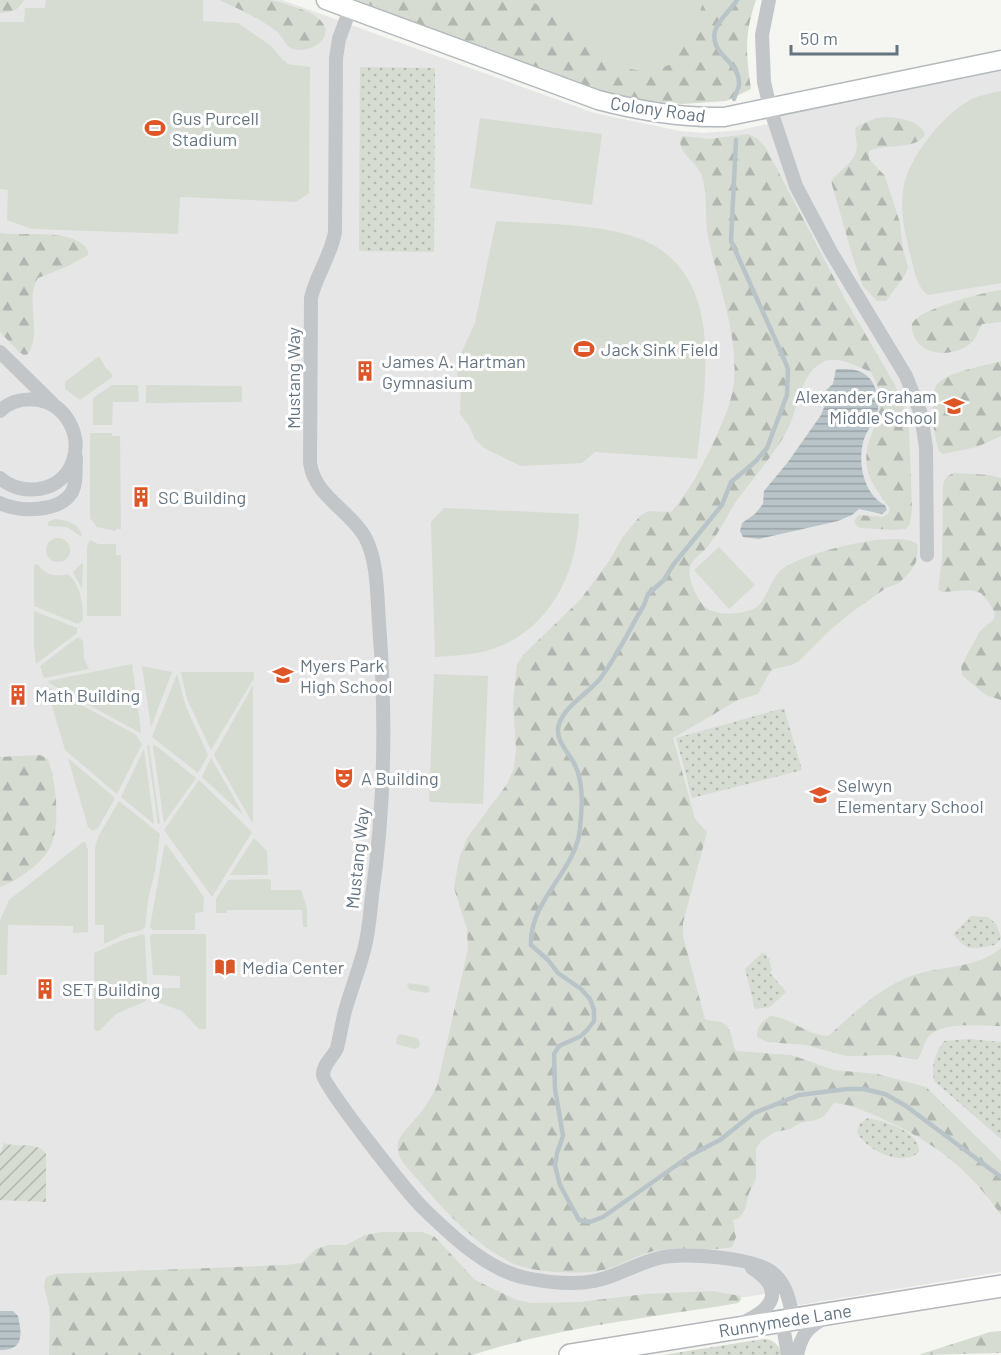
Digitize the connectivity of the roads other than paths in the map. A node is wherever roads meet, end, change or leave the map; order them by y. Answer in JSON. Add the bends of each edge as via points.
{"nodes":[{"id":1,"x":326,"y":0,"type":"edge"},
{"id":2,"x":769,"y":0,"type":"edge"},
{"id":3,"x":350,"y":9,"type":"junction"},
{"id":4,"x":1001,"y":60,"type":"edge"},
{"id":5,"x":770,"y":108,"type":"junction"},
{"id":6,"x":0,"y":352,"type":"edge"},
{"id":7,"x":58,"y":408,"type":"junction"},
{"id":8,"x":0,"y":411,"type":"edge"},
{"id":9,"x":76,"y":446,"type":"junction"},
{"id":10,"x":0,"y":478,"type":"edge"},
{"id":11,"x":0,"y":503,"type":"edge"},
{"id":12,"x":927,"y":555,"type":"dead end"},
{"id":13,"x":740,"y":1262,"type":"junction"},
{"id":14,"x":1001,"y":1286,"type":"edge"},
{"id":15,"x":845,"y":1311,"type":"junction"},
{"id":16,"x":788,"y":1319,"type":"junction"},
{"id":17,"x":734,"y":1328,"type":"junction"},
{"id":18,"x":570,"y":1355,"type":"edge"},
{"id":19,"x":788,"y":1355,"type":"edge"},
{"id":20,"x":797,"y":1355,"type":"edge"}],
"edges":[{"from":1,"to":3,"type":"street","name":"Colony Road"},
{"from":2,"to":5,"type":"street","via":[[761,46]]},
{"from":3,"to":5,"type":"street","name":"Colony Road","via":[[550,84],[632,109],[724,117]]},
{"from":3,"to":13,"type":"street","name":"Mustang Way","via":[[336,58],[335,232],[311,298],[310,464],[318,487],[354,522],[371,554],[382,678],[381,792],[377,864],[365,946],[336,1048],[323,1077],[421,1207],[456,1239],[510,1273],[582,1282],[604,1279],[660,1257]]},
{"from":4,"to":5,"type":"street","name":"Colony Road"},
{"from":5,"to":12,"type":"street","via":[[804,204],[915,394],[926,448]]},
{"from":6,"to":7,"type":"street"},
{"from":7,"to":8,"type":"street","via":[[31,399],[16,401]]},
{"from":7,"to":9,"type":"street","via":[[68,419]]},
{"from":9,"to":10,"type":"street","via":[[73,462],[53,485],[22,490]]},
{"from":9,"to":11,"type":"street","via":[[75,483],[67,498],[35,509]]},
{"from":13,"to":16,"type":"street","via":[[760,1266],[776,1275],[788,1296]]},
{"from":13,"to":17,"type":"street","via":[[764,1278],[772,1296],[764,1311]]},
{"from":14,"to":15,"type":"main road","name":"Runnymede Lane"},
{"from":15,"to":16,"type":"main road","name":"Runnymede Lane"},
{"from":15,"to":20,"type":"street","via":[[807,1330]]},
{"from":16,"to":17,"type":"main road","name":"Runnymede Lane"},
{"from":16,"to":19,"type":"street"},
{"from":17,"to":18,"type":"main road","name":"Runnymede Lane"}]}
